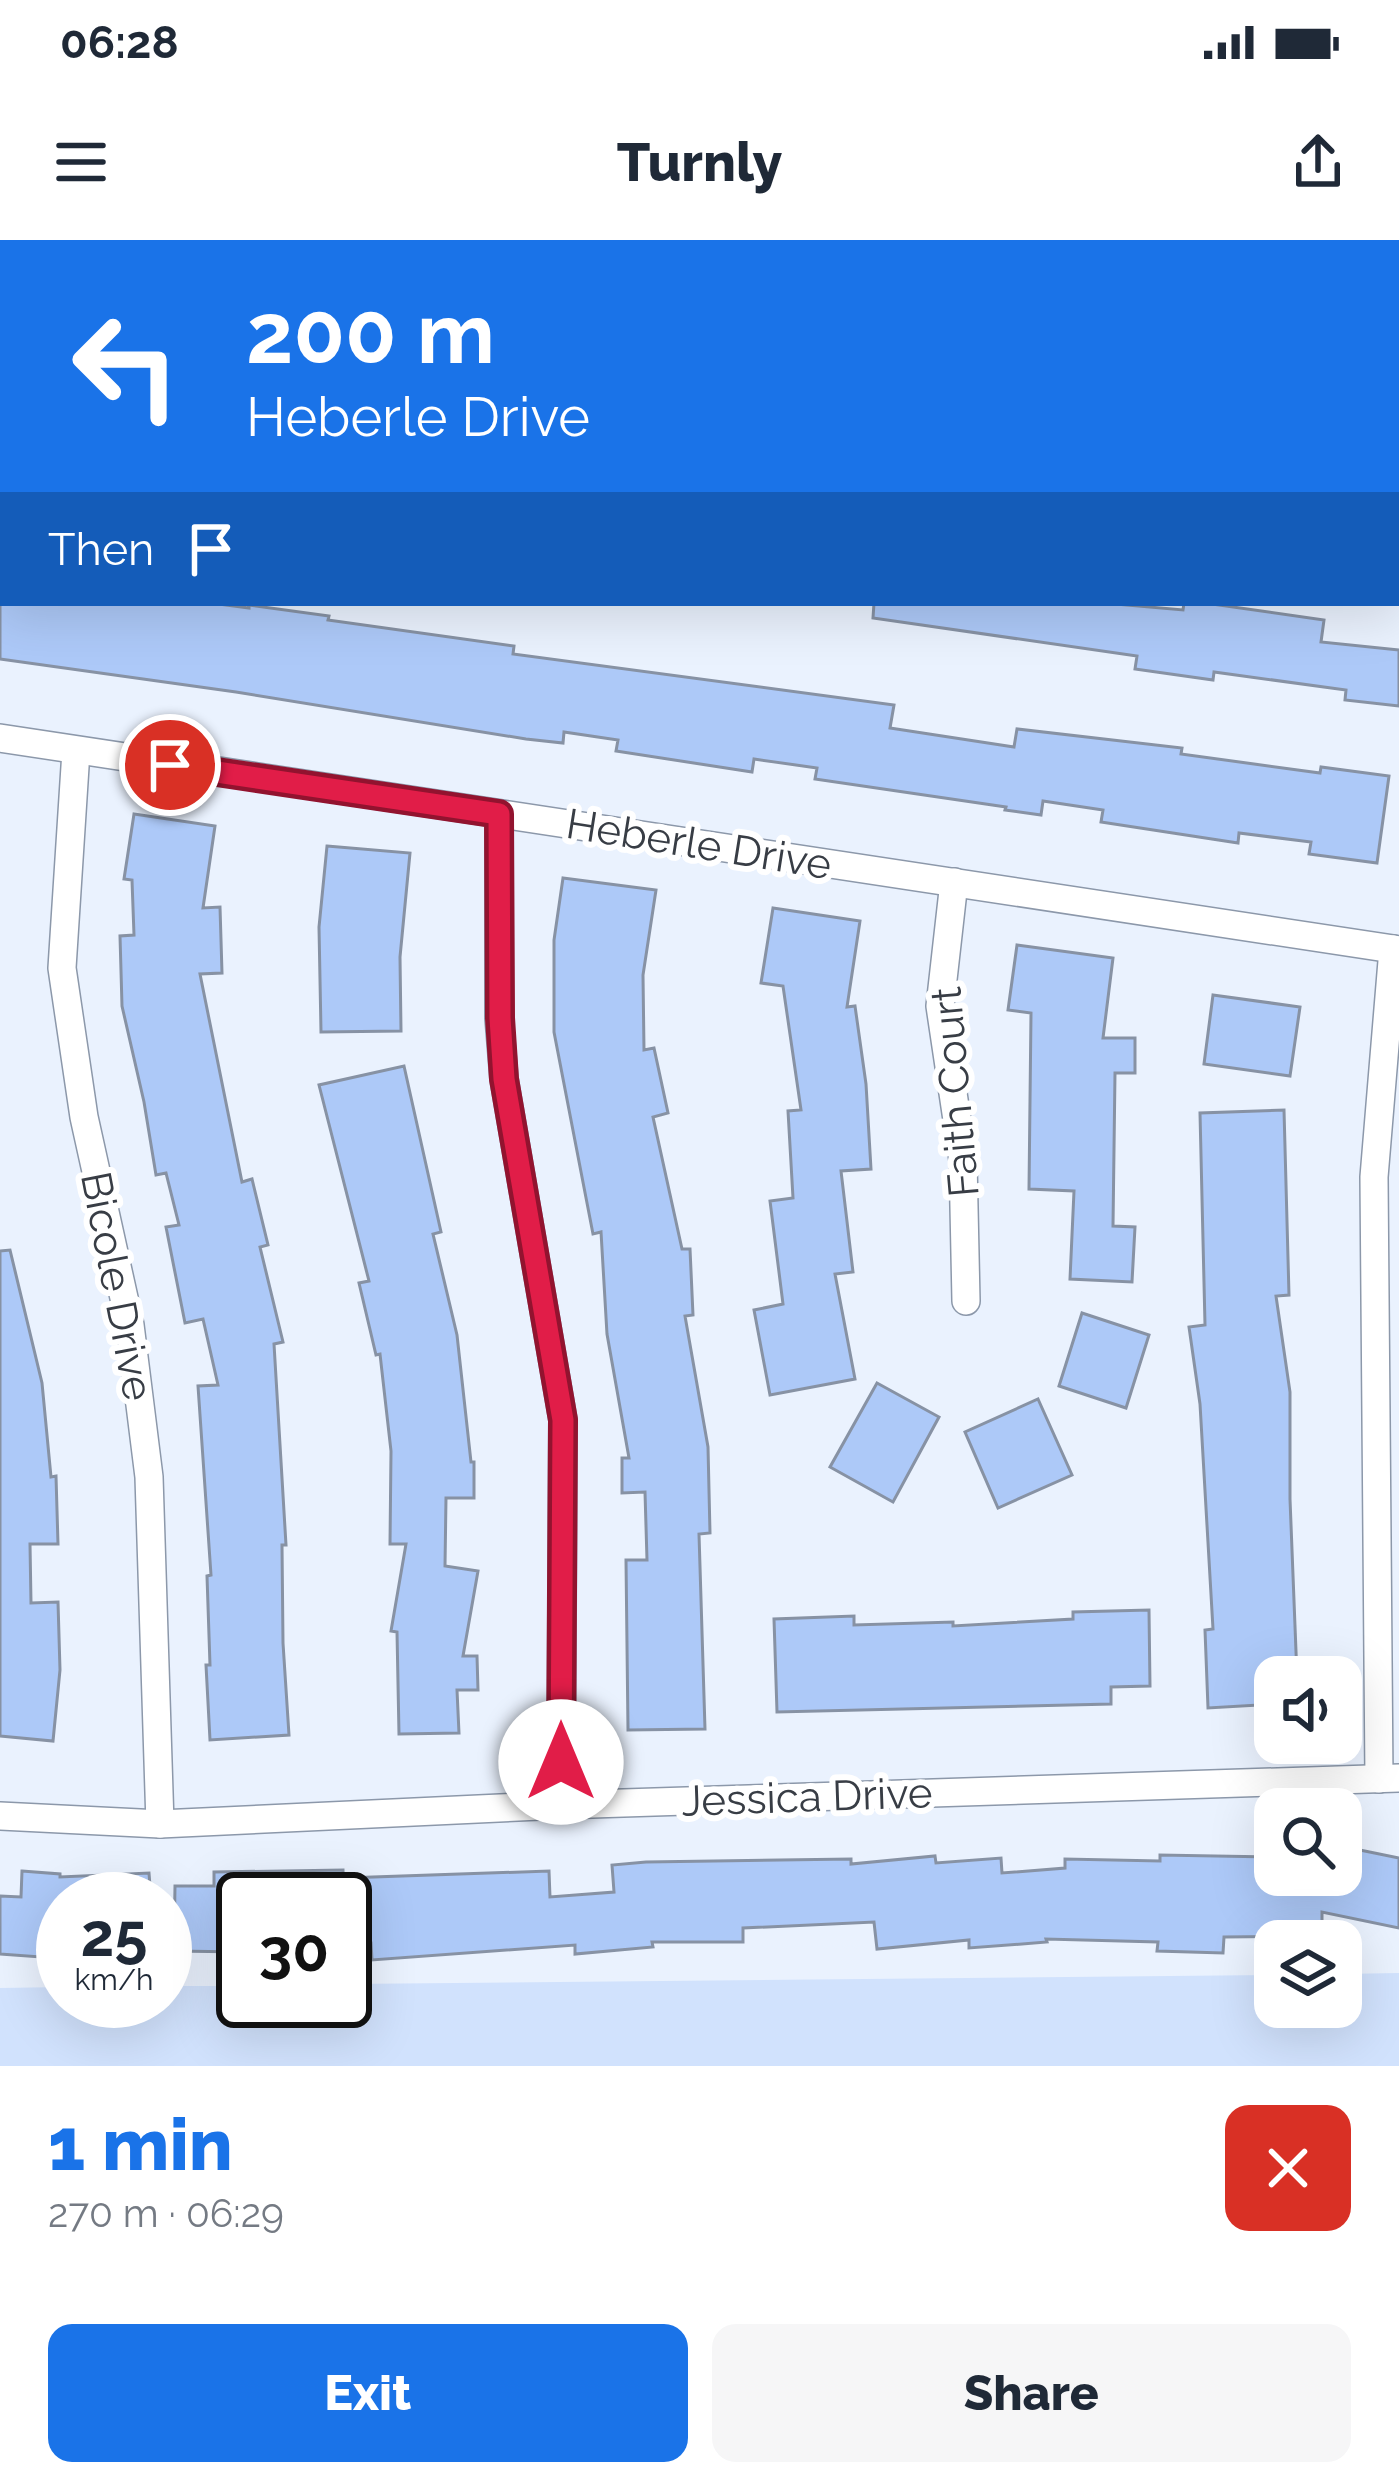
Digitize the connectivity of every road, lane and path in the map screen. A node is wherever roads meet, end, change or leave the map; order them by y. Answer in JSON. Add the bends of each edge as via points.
{"nodes":[{"id":1,"x":0,"y":738,"type":"edge"},
{"id":2,"x":76,"y":751,"type":"junction"},
{"id":3,"x":499,"y":814,"type":"junction"},
{"id":4,"x":954,"y":882,"type":"junction"},
{"id":5,"x":1396,"y":949,"type":"edge"},
{"id":6,"x":966,"y":1301,"type":"dead end"},
{"id":7,"x":1389,"y":1778,"type":"edge"},
{"id":8,"x":561,"y":1804,"type":"junction"},
{"id":9,"x":0,"y":1816,"type":"edge"},
{"id":10,"x":160,"y":1824,"type":"junction"}],
"edges":[{"from":1,"to":2,"type":"street","name":"Heberle Drive"},
{"from":2,"to":3,"type":"street","name":"Heberle Drive"},
{"from":2,"to":10,"type":"street","name":"Bicole Drive","via":[[62,968],[84,1117],[130,1325],[146,1455]]},
{"from":3,"to":4,"type":"street","name":"Heberle Drive"},
{"from":3,"to":8,"type":"street","via":[[504,1079],[563,1420]]},
{"from":4,"to":5,"type":"street","name":"Heberle Drive"},
{"from":4,"to":6,"type":"street","name":"Faith Court","via":[[940,1006],[963,1160]]},
{"from":5,"to":7,"type":"street","via":[[1374,1177]]},
{"from":7,"to":8,"type":"street","name":"Jessica Drive"},
{"from":8,"to":10,"type":"street","name":"Jessica Drive"},
{"from":9,"to":10,"type":"street","name":"Jessica Drive"}]}
